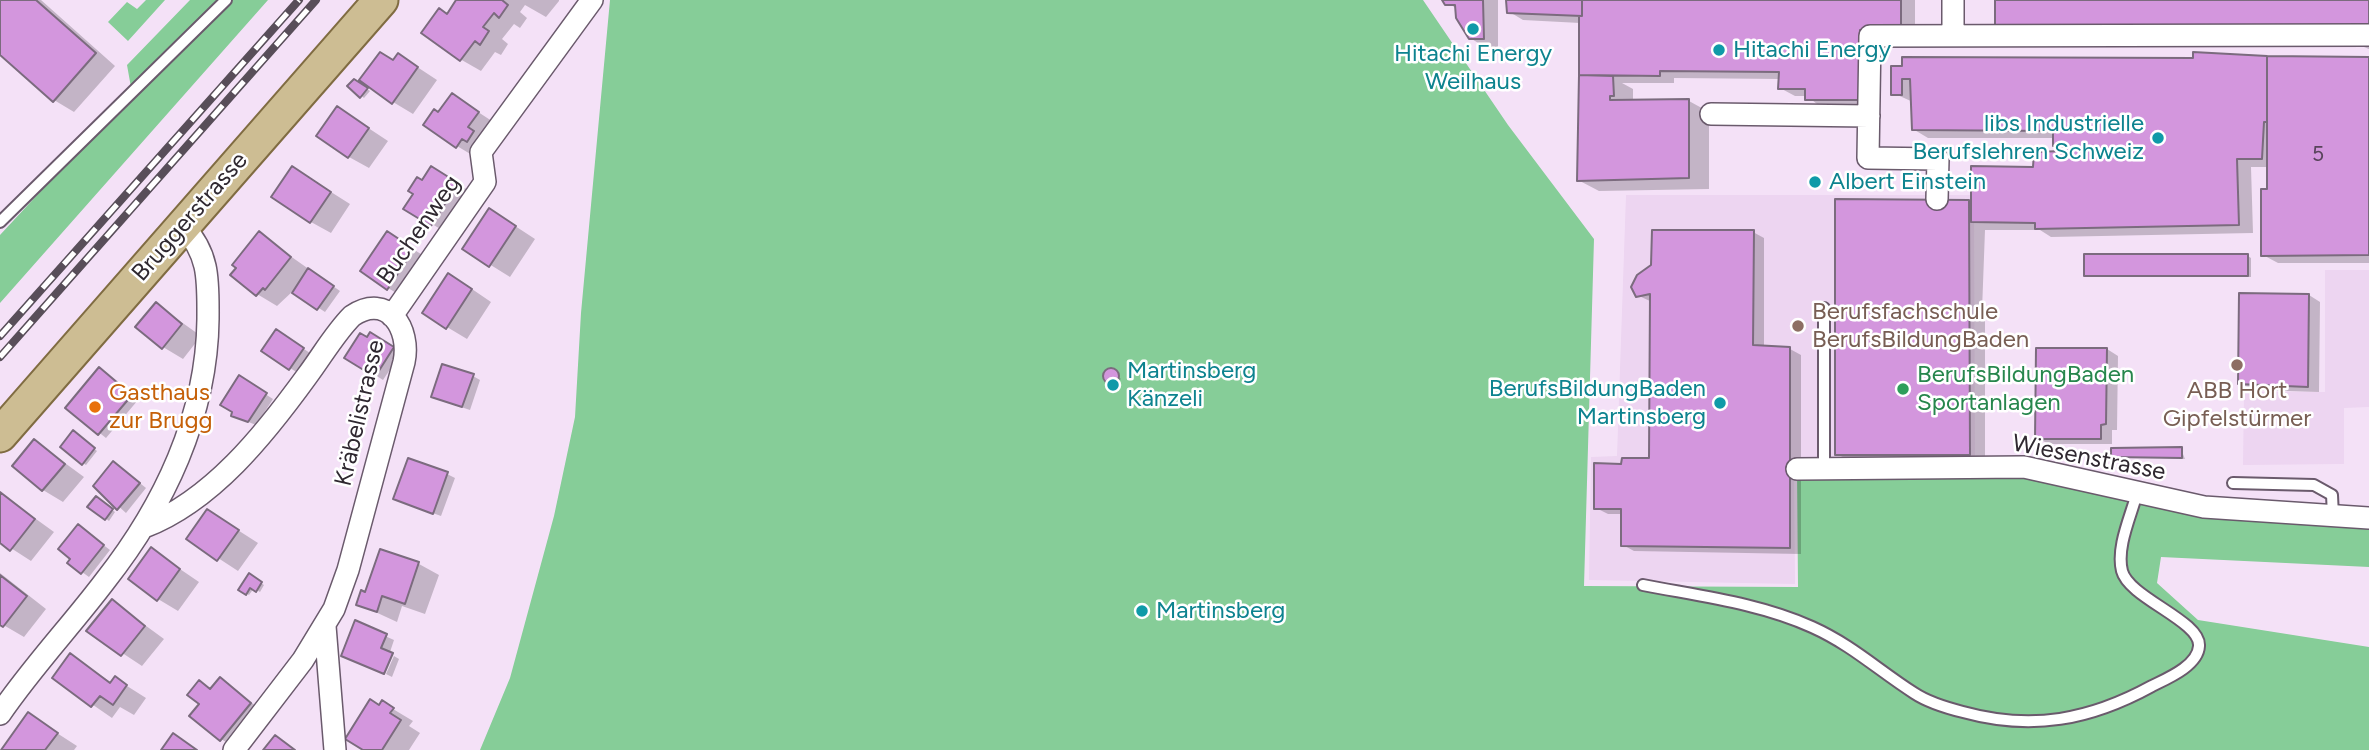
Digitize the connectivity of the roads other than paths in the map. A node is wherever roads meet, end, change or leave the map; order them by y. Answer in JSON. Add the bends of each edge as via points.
{"nodes":[{"id":1,"x":226,"y":0,"type":"edge"},
{"id":2,"x":381,"y":0,"type":"edge"},
{"id":3,"x":592,"y":0,"type":"edge"},
{"id":4,"x":1954,"y":0,"type":"edge"},
{"id":5,"x":2369,"y":35,"type":"edge"},
{"id":6,"x":1953,"y":36,"type":"junction"},
{"id":7,"x":1711,"y":114,"type":"dead end"},
{"id":8,"x":1869,"y":116,"type":"junction"},
{"id":9,"x":1937,"y":199,"type":"dead end"},
{"id":10,"x":0,"y":222,"type":"edge"},
{"id":11,"x":183,"y":226,"type":"junction"},
{"id":12,"x":1824,"y":308,"type":"dead end"},
{"id":13,"x":392,"y":316,"type":"junction"},
{"id":14,"x":0,"y":435,"type":"edge"},
{"id":15,"x":1824,"y":469,"type":"junction"},
{"id":16,"x":1797,"y":470,"type":"dead end"},
{"id":17,"x":2233,"y":483,"type":"dead end"},
{"id":18,"x":2137,"y":493,"type":"junction"},
{"id":19,"x":2333,"y":516,"type":"junction"},
{"id":20,"x":2369,"y":519,"type":"edge"},
{"id":21,"x":144,"y":527,"type":"junction"},
{"id":22,"x":1643,"y":584,"type":"dead end"},
{"id":23,"x":325,"y":626,"type":"junction"},
{"id":24,"x":0,"y":714,"type":"edge"},
{"id":25,"x":234,"y":750,"type":"edge"},
{"id":26,"x":335,"y":750,"type":"edge"}],
"edges":[{"from":1,"to":10,"type":"lane"},
{"from":2,"to":11,"type":"main road","name":"Bruggerstrasse"},
{"from":3,"to":13,"type":"street","name":"Buchenweg","via":[[481,152],[485,182]]},
{"from":4,"to":6,"type":"street"},
{"from":5,"to":6,"type":"street"},
{"from":6,"to":8,"type":"street","via":[[1870,36]]},
{"from":7,"to":8,"type":"street"},
{"from":8,"to":9,"type":"street","via":[[1868,158],[1938,159]]},
{"from":11,"to":14,"type":"main road","name":"Bruggerstrasse"},
{"from":11,"to":21,"type":"street","via":[[198,243],[205,261],[205,367],[188,434]]},
{"from":12,"to":15,"type":"lane"},
{"from":13,"to":21,"type":"street","name":"Kräbelistrasse","via":[[374,309],[352,316],[240,457],[184,506]]},
{"from":13,"to":23,"type":"street","name":"Kräbelistrasse","via":[[406,337],[404,362],[348,570]]},
{"from":15,"to":16,"type":"street","name":"Wiesenstrasse"},
{"from":15,"to":18,"type":"street","name":"Wiesenstrasse","via":[[2024,467]]},
{"from":17,"to":19,"type":"lane","via":[[2319,486],[2332,495]]},
{"from":18,"to":19,"type":"street","name":"Wiesenstrasse","via":[[2204,508]]},
{"from":18,"to":22,"type":"lane","via":[[2121,554],[2123,574],[2134,590],[2184,625],[2197,639],[2199,649],[2183,668],[2147,689],[2096,713],[2061,722],[2012,722],[1951,709],[1920,697],[1849,645],[1797,620]]},
{"from":19,"to":20,"type":"street","name":"Wiesenstrasse"},
{"from":21,"to":24,"type":"street"},
{"from":23,"to":25,"type":"street","name":"Kräbelistrasse"},
{"from":23,"to":26,"type":"street"}]}
